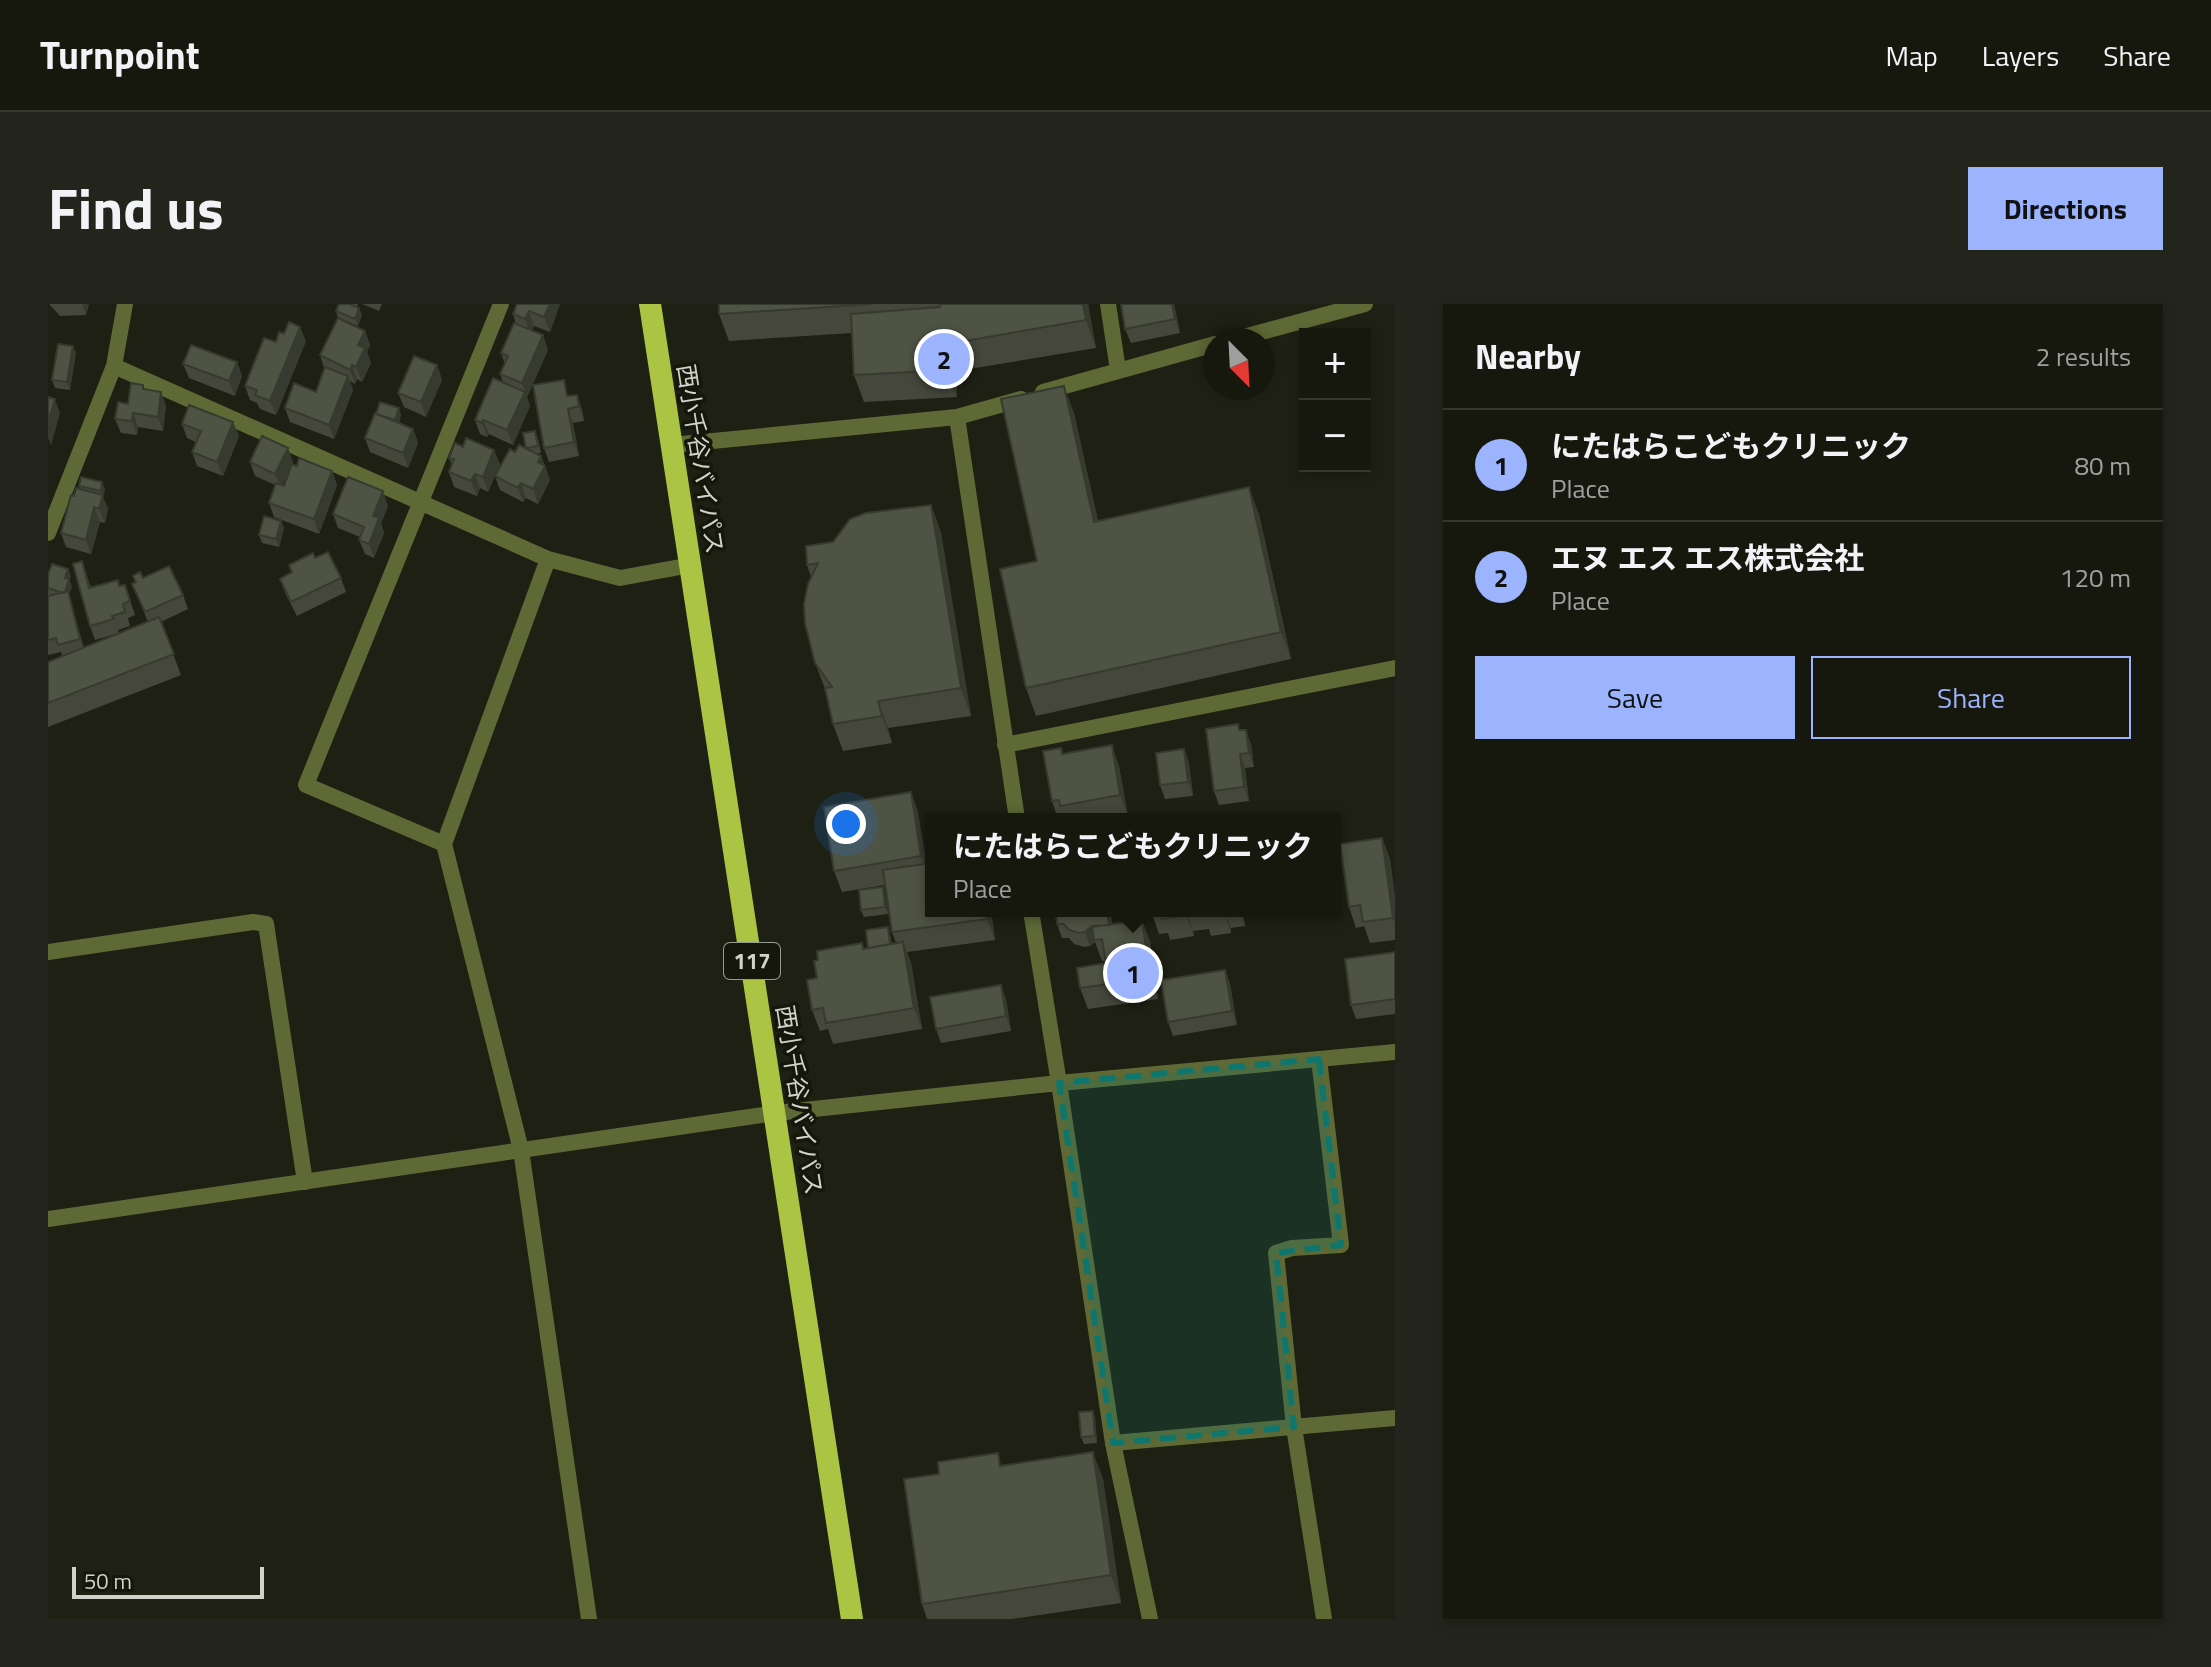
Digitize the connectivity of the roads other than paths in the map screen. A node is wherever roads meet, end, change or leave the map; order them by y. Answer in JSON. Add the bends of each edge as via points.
{"nodes":[{"id":1,"x":125,"y":304,"type":"edge"},
{"id":2,"x":501,"y":304,"type":"edge"},
{"id":3,"x":650,"y":304,"type":"edge"},
{"id":4,"x":1108,"y":304,"type":"edge"},
{"id":5,"x":1365,"y":304,"type":"edge"},
{"id":6,"x":1275,"y":328,"type":"edge"},
{"id":7,"x":1203,"y":347,"type":"edge"},
{"id":8,"x":114,"y":366,"type":"junction"},
{"id":9,"x":1118,"y":370,"type":"junction"},
{"id":10,"x":957,"y":417,"type":"junction"},
{"id":11,"x":672,"y":445,"type":"junction"},
{"id":12,"x":421,"y":502,"type":"junction"},
{"id":13,"x":48,"y":533,"type":"edge"},
{"id":14,"x":548,"y":559,"type":"junction"},
{"id":15,"x":691,"y":565,"type":"junction"},
{"id":16,"x":1395,"y":668,"type":"edge"},
{"id":17,"x":1005,"y":745,"type":"junction"},
{"id":18,"x":1016,"y":813,"type":"edge"},
{"id":19,"x":444,"y":844,"type":"junction"},
{"id":20,"x":1032,"y":917,"type":"edge"},
{"id":21,"x":48,"y":952,"type":"edge"},
{"id":22,"x":1395,"y":1052,"type":"edge"},
{"id":23,"x":1319,"y":1059,"type":"junction"},
{"id":24,"x":1059,"y":1083,"type":"junction"},
{"id":25,"x":776,"y":1113,"type":"junction"},
{"id":26,"x":521,"y":1150,"type":"junction"},
{"id":27,"x":305,"y":1182,"type":"junction"},
{"id":28,"x":48,"y":1219,"type":"edge"},
{"id":29,"x":1395,"y":1418,"type":"edge"},
{"id":30,"x":1294,"y":1427,"type":"junction"},
{"id":31,"x":1113,"y":1443,"type":"junction"},
{"id":32,"x":589,"y":1619,"type":"edge"},
{"id":33,"x":852,"y":1619,"type":"edge"},
{"id":34,"x":1150,"y":1619,"type":"edge"},
{"id":35,"x":1324,"y":1619,"type":"edge"}],
"edges":[{"from":1,"to":8,"type":"street"},
{"from":2,"to":12,"type":"street"},
{"from":3,"to":11,"type":"highway","name":"西小千谷バイパス","number":"117"},
{"from":4,"to":9,"type":"street"},
{"from":5,"to":6,"type":"street"},
{"from":7,"to":9,"type":"street"},
{"from":8,"to":12,"type":"street"},
{"from":8,"to":13,"type":"street"},
{"from":9,"to":10,"type":"street"},
{"from":10,"to":11,"type":"street"},
{"from":10,"to":17,"type":"street"},
{"from":11,"to":15,"type":"highway","name":"西小千谷バイパス","number":"117"},
{"from":12,"to":14,"type":"street"},
{"from":12,"to":19,"type":"street","via":[[306,785]]},
{"from":14,"to":15,"type":"street","via":[[620,578]]},
{"from":14,"to":19,"type":"street"},
{"from":15,"to":25,"type":"highway","name":"西小千谷バイパス","number":"117"},
{"from":16,"to":17,"type":"street"},
{"from":17,"to":18,"type":"street"},
{"from":19,"to":26,"type":"street"},
{"from":20,"to":24,"type":"street"},
{"from":21,"to":27,"type":"street","via":[[266,924]]},
{"from":22,"to":23,"type":"street"},
{"from":23,"to":24,"type":"street"},
{"from":23,"to":30,"type":"street","via":[[1341,1245],[1276,1253]]},
{"from":24,"to":25,"type":"street"},
{"from":24,"to":31,"type":"street"},
{"from":25,"to":26,"type":"street"},
{"from":25,"to":33,"type":"highway","name":"西小千谷バイパス","number":"117"},
{"from":26,"to":27,"type":"street"},
{"from":26,"to":32,"type":"street"},
{"from":27,"to":28,"type":"street"},
{"from":29,"to":30,"type":"street"},
{"from":30,"to":31,"type":"street"},
{"from":30,"to":35,"type":"street"},
{"from":31,"to":34,"type":"street"}]}
